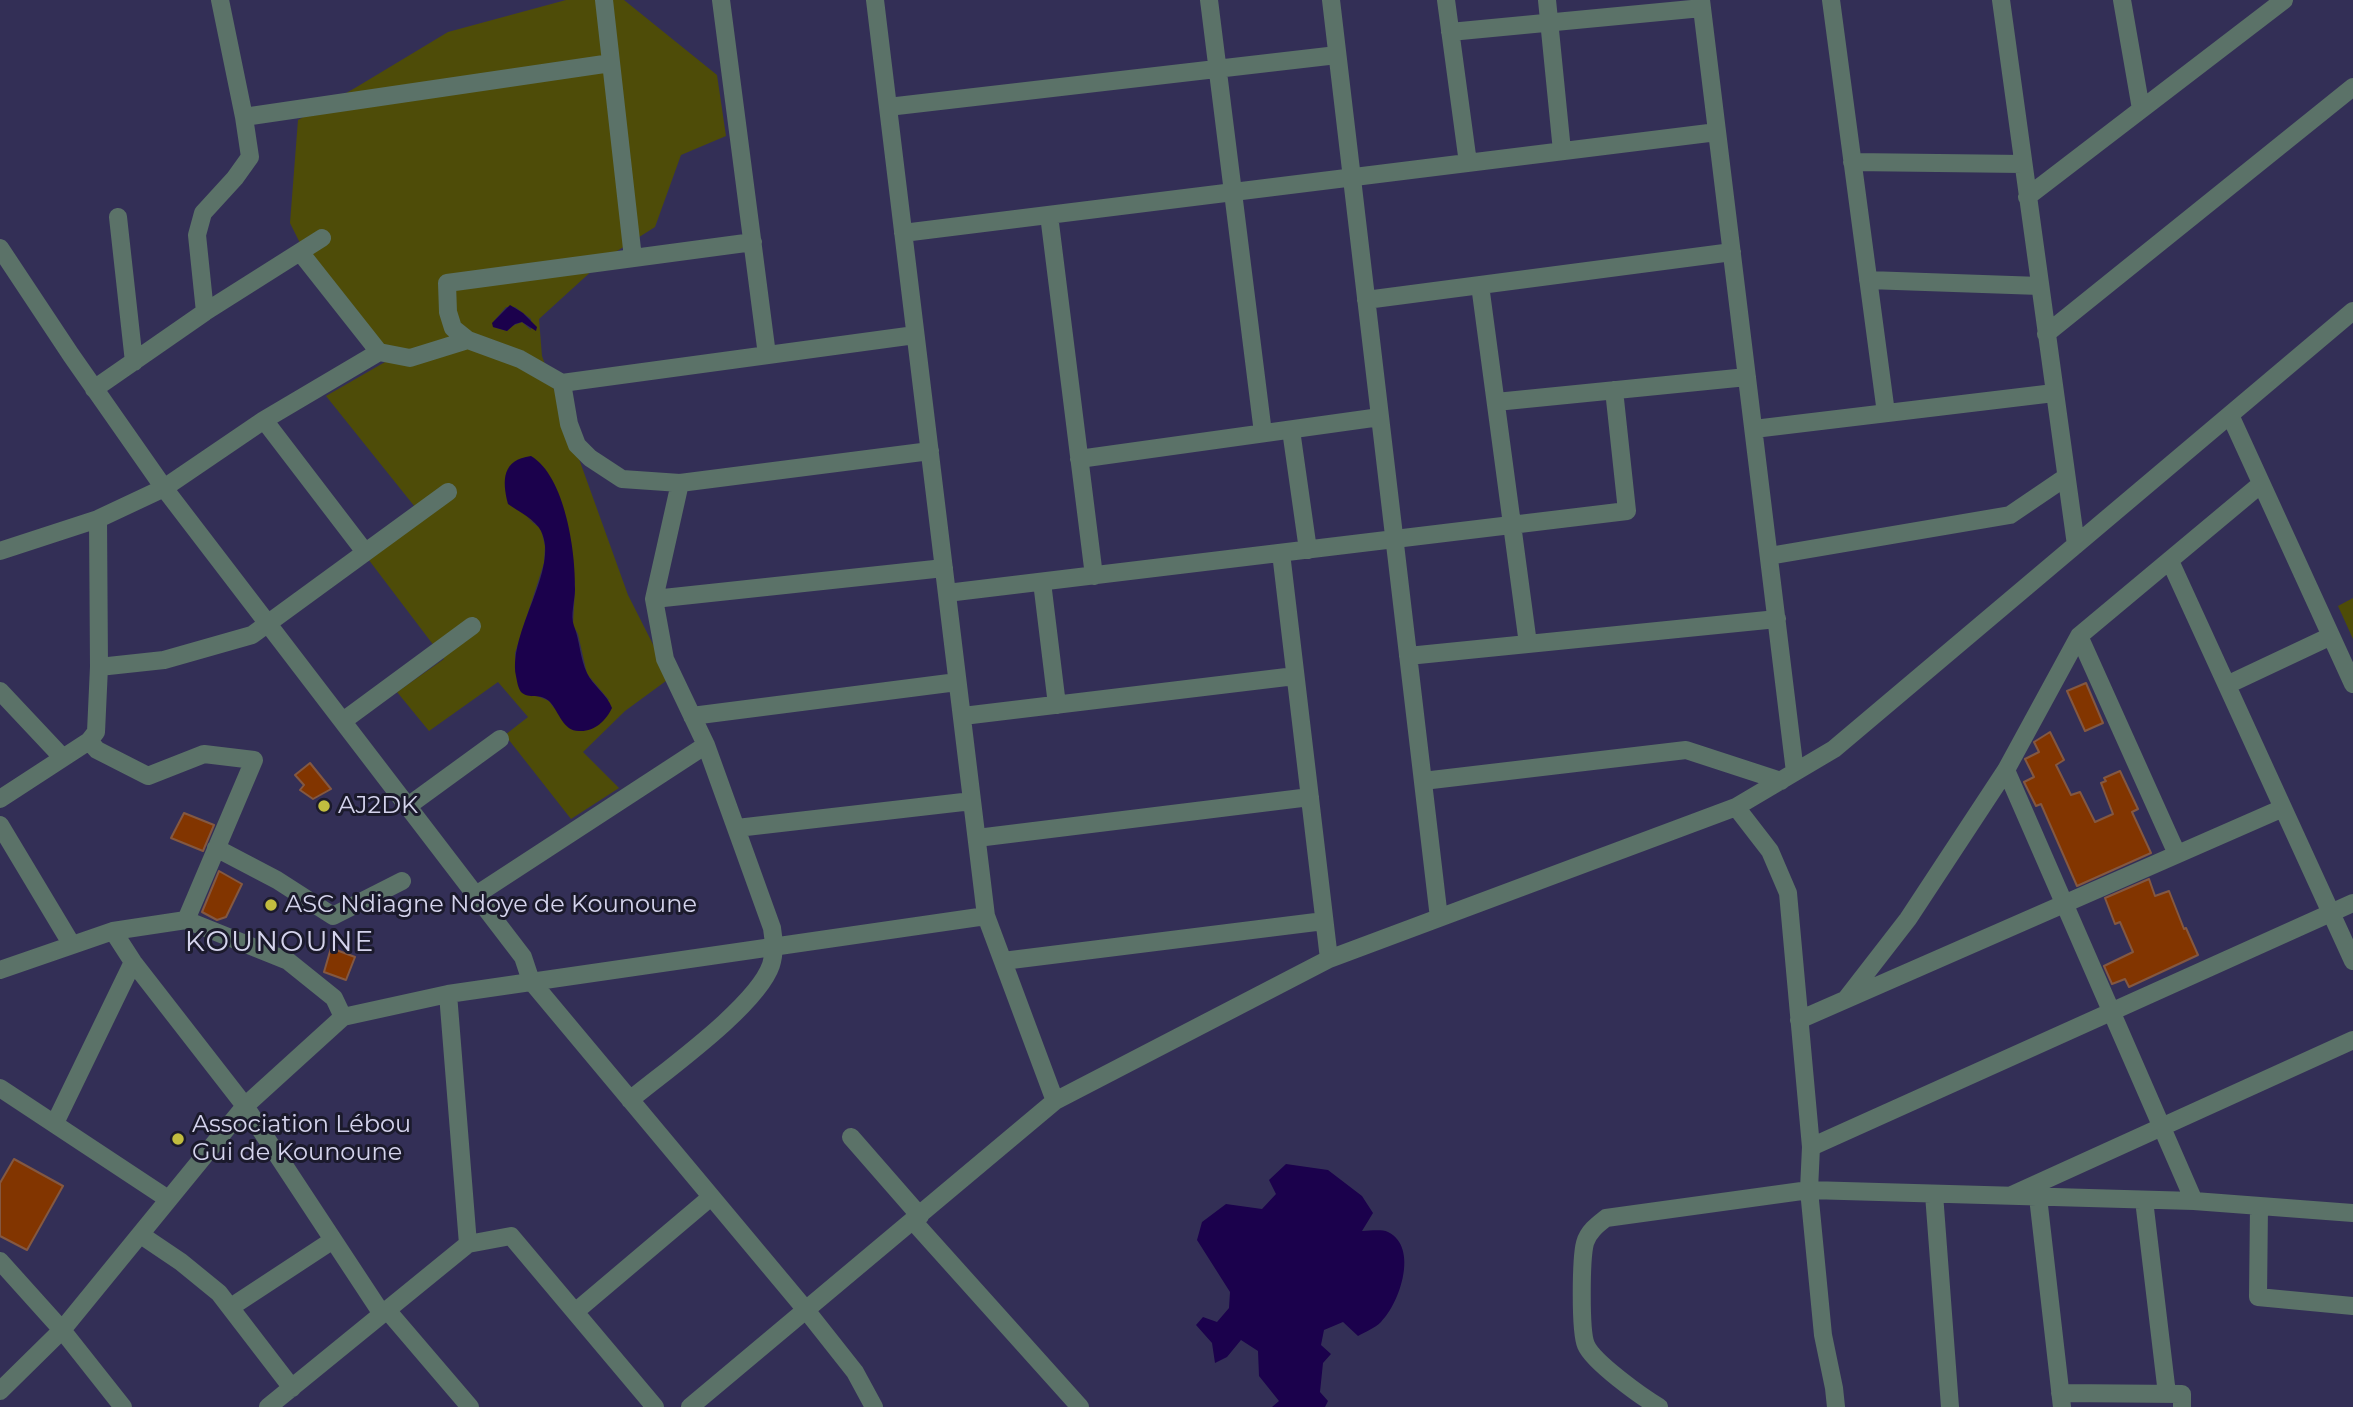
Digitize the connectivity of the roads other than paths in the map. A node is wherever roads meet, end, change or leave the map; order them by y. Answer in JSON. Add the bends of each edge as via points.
{"nodes":[{"id":1,"x":220,"y":0,"type":"edge"},
{"id":2,"x":604,"y":0,"type":"edge"},
{"id":3,"x":721,"y":0,"type":"edge"},
{"id":4,"x":875,"y":0,"type":"edge"},
{"id":5,"x":1209,"y":0,"type":"edge"},
{"id":6,"x":1331,"y":0,"type":"edge"},
{"id":7,"x":1446,"y":0,"type":"edge"},
{"id":8,"x":1547,"y":0,"type":"edge"},
{"id":9,"x":1831,"y":0,"type":"edge"},
{"id":10,"x":2001,"y":0,"type":"edge"},
{"id":11,"x":2122,"y":0,"type":"edge"},
{"id":12,"x":2284,"y":0,"type":"edge"},
{"id":13,"x":1702,"y":4,"type":"edge"},
{"id":14,"x":1549,"y":22,"type":"junction"},
{"id":15,"x":1450,"y":32,"type":"junction"},
{"id":16,"x":1337,"y":55,"type":"junction"},
{"id":17,"x":611,"y":63,"type":"junction"},
{"id":18,"x":1217,"y":69,"type":"junction"},
{"id":19,"x":2353,"y":87,"type":"edge"},
{"id":20,"x":888,"y":107,"type":"junction"},
{"id":21,"x":2141,"y":109,"type":"junction"},
{"id":22,"x":244,"y":117,"type":"junction"},
{"id":23,"x":1717,"y":131,"type":"junction"},
{"id":24,"x":1562,"y":151,"type":"junction"},
{"id":25,"x":1852,"y":162,"type":"junction"},
{"id":26,"x":1468,"y":163,"type":"junction"},
{"id":27,"x":2022,"y":164,"type":"junction"},
{"id":28,"x":1352,"y":177,"type":"junction"},
{"id":29,"x":1233,"y":192,"type":"junction"},
{"id":30,"x":2027,"y":197,"type":"junction"},
{"id":31,"x":1049,"y":215,"type":"junction"},
{"id":32,"x":118,"y":217,"type":"dead end"},
{"id":33,"x":903,"y":233,"type":"junction"},
{"id":34,"x":322,"y":238,"type":"dead end"},
{"id":35,"x":753,"y":242,"type":"junction"},
{"id":36,"x":0,"y":248,"type":"edge"},
{"id":37,"x":300,"y":252,"type":"junction"},
{"id":38,"x":1732,"y":252,"type":"junction"},
{"id":39,"x":633,"y":258,"type":"junction"},
{"id":40,"x":1868,"y":280,"type":"junction"},
{"id":41,"x":1480,"y":285,"type":"junction"},
{"id":42,"x":2040,"y":286,"type":"junction"},
{"id":43,"x":1366,"y":300,"type":"junction"},
{"id":44,"x":2353,"y":311,"type":"edge"},
{"id":45,"x":205,"y":312,"type":"junction"},
{"id":46,"x":2046,"y":334,"type":"junction"},
{"id":47,"x":915,"y":335,"type":"junction"},
{"id":48,"x":468,"y":340,"type":"junction"},
{"id":49,"x":379,"y":352,"type":"junction"},
{"id":50,"x":767,"y":355,"type":"junction"},
{"id":51,"x":134,"y":362,"type":"junction"},
{"id":52,"x":1747,"y":377,"type":"junction"},
{"id":53,"x":562,"y":383,"type":"junction"},
{"id":54,"x":94,"y":389,"type":"junction"},
{"id":55,"x":1614,"y":390,"type":"junction"},
{"id":56,"x":2054,"y":393,"type":"junction"},
{"id":57,"x":1496,"y":402,"type":"junction"},
{"id":58,"x":1886,"y":413,"type":"junction"},
{"id":59,"x":2230,"y":415,"type":"junction"},
{"id":60,"x":1380,"y":417,"type":"junction"},
{"id":61,"x":264,"y":420,"type":"junction"},
{"id":62,"x":1754,"y":429,"type":"junction"},
{"id":63,"x":1291,"y":430,"type":"junction"},
{"id":64,"x":1263,"y":433,"type":"junction"},
{"id":65,"x":930,"y":451,"type":"junction"},
{"id":66,"x":1080,"y":458,"type":"junction"},
{"id":67,"x":2066,"y":477,"type":"junction"},
{"id":68,"x":680,"y":483,"type":"junction"},
{"id":69,"x":2261,"y":484,"type":"junction"},
{"id":70,"x":164,"y":488,"type":"junction"},
{"id":71,"x":448,"y":492,"type":"dead end"},
{"id":72,"x":97,"y":519,"type":"junction"},
{"id":73,"x":1512,"y":525,"type":"junction"},
{"id":74,"x":1394,"y":539,"type":"junction"},
{"id":75,"x":2076,"y":545,"type":"junction"},
{"id":76,"x":1,"y":549,"type":"edge"},
{"id":77,"x":1308,"y":550,"type":"junction"},
{"id":78,"x":365,"y":552,"type":"junction"},
{"id":79,"x":1281,"y":553,"type":"junction"},
{"id":80,"x":1769,"y":556,"type":"junction"},
{"id":81,"x":2170,"y":561,"type":"junction"},
{"id":82,"x":944,"y":568,"type":"junction"},
{"id":83,"x":1094,"y":576,"type":"junction"},
{"id":84,"x":1042,"y":582,"type":"junction"},
{"id":85,"x":947,"y":593,"type":"junction"},
{"id":86,"x":654,"y":599,"type":"junction"},
{"id":87,"x":1777,"y":619,"type":"junction"},
{"id":88,"x":268,"y":624,"type":"junction"},
{"id":89,"x":472,"y":626,"type":"dead end"},
{"id":90,"x":2079,"y":636,"type":"junction"},
{"id":91,"x":2331,"y":636,"type":"junction"},
{"id":92,"x":1528,"y":644,"type":"junction"},
{"id":93,"x":1408,"y":656,"type":"junction"},
{"id":94,"x":99,"y":667,"type":"junction"},
{"id":95,"x":1295,"y":676,"type":"junction"},
{"id":96,"x":957,"y":682,"type":"junction"},
{"id":97,"x":2353,"y":684,"type":"edge"},
{"id":98,"x":2227,"y":685,"type":"junction"},
{"id":99,"x":0,"y":691,"type":"edge"},
{"id":100,"x":1057,"y":705,"type":"junction"},
{"id":101,"x":692,"y":716,"type":"junction"},
{"id":102,"x":963,"y":716,"type":"junction"},
{"id":103,"x":342,"y":721,"type":"junction"},
{"id":104,"x":500,"y":739,"type":"dead end"},
{"id":105,"x":89,"y":741,"type":"junction"},
{"id":106,"x":706,"y":745,"type":"junction"},
{"id":107,"x":63,"y":758,"type":"junction"},
{"id":108,"x":2006,"y":770,"type":"junction"},
{"id":109,"x":1788,"y":776,"type":"junction"},
{"id":110,"x":1423,"y":781,"type":"junction"},
{"id":111,"x":1310,"y":797,"type":"junction"},
{"id":112,"x":0,"y":799,"type":"edge"},
{"id":113,"x":972,"y":801,"type":"junction"},
{"id":114,"x":408,"y":806,"type":"junction"},
{"id":115,"x":1736,"y":807,"type":"junction"},
{"id":116,"x":2283,"y":808,"type":"junction"},
{"id":117,"x":0,"y":825,"type":"edge"},
{"id":118,"x":737,"y":828,"type":"junction"},
{"id":119,"x":976,"y":838,"type":"junction"},
{"id":120,"x":216,"y":848,"type":"junction"},
{"id":121,"x":2177,"y":854,"type":"junction"},
{"id":122,"x":402,"y":881,"type":"dead end"},
{"id":123,"x":475,"y":895,"type":"junction"},
{"id":124,"x":2353,"y":903,"type":"edge"},
{"id":125,"x":2064,"y":904,"type":"junction"},
{"id":126,"x":2331,"y":913,"type":"junction"},
{"id":127,"x":986,"y":916,"type":"junction"},
{"id":128,"x":1439,"y":918,"type":"junction"},
{"id":129,"x":186,"y":920,"type":"junction"},
{"id":130,"x":1324,"y":920,"type":"junction"},
{"id":131,"x":114,"y":932,"type":"junction"},
{"id":132,"x":72,"y":945,"type":"junction"},
{"id":133,"x":774,"y":948,"type":"junction"},
{"id":134,"x":1329,"y":959,"type":"junction"},
{"id":135,"x":1003,"y":961,"type":"junction"},
{"id":136,"x":2353,"y":961,"type":"edge"},
{"id":137,"x":134,"y":962,"type":"junction"},
{"id":138,"x":0,"y":970,"type":"edge"},
{"id":139,"x":531,"y":982,"type":"junction"},
{"id":140,"x":448,"y":994,"type":"junction"},
{"id":141,"x":1846,"y":999,"type":"junction"},
{"id":142,"x":2111,"y":1012,"type":"junction"},
{"id":143,"x":343,"y":1017,"type":"junction"},
{"id":144,"x":1799,"y":1020,"type":"junction"},
{"id":145,"x":2353,"y":1040,"type":"edge"},
{"id":146,"x":0,"y":1088,"type":"edge"},
{"id":147,"x":630,"y":1100,"type":"junction"},
{"id":148,"x":1055,"y":1101,"type":"junction"},
{"id":149,"x":245,"y":1106,"type":"junction"},
{"id":150,"x":55,"y":1123,"type":"junction"},
{"id":151,"x":2161,"y":1127,"type":"junction"},
{"id":152,"x":851,"y":1137,"type":"dead end"},
{"id":153,"x":1811,"y":1147,"type":"junction"},
{"id":154,"x":1809,"y":1191,"type":"junction"},
{"id":155,"x":1934,"y":1194,"type":"junction"},
{"id":156,"x":2008,"y":1196,"type":"junction"},
{"id":157,"x":711,"y":1197,"type":"junction"},
{"id":158,"x":2038,"y":1197,"type":"junction"},
{"id":159,"x":168,"y":1199,"type":"junction"},
{"id":160,"x":2144,"y":1200,"type":"junction"},
{"id":161,"x":2194,"y":1201,"type":"junction"},
{"id":162,"x":2259,"y":1206,"type":"junction"},
{"id":163,"x":2353,"y":1213,"type":"edge"},
{"id":164,"x":917,"y":1218,"type":"junction"},
{"id":165,"x":141,"y":1235,"type":"junction"},
{"id":166,"x":334,"y":1240,"type":"junction"},
{"id":167,"x":468,"y":1244,"type":"junction"},
{"id":168,"x":0,"y":1261,"type":"edge"},
{"id":169,"x":2353,"y":1306,"type":"edge"},
{"id":170,"x":231,"y":1307,"type":"junction"},
{"id":171,"x":807,"y":1310,"type":"junction"},
{"id":172,"x":385,"y":1312,"type":"junction"},
{"id":173,"x":575,"y":1312,"type":"junction"},
{"id":174,"x":62,"y":1330,"type":"junction"},
{"id":175,"x":0,"y":1391,"type":"edge"},
{"id":176,"x":2167,"y":1394,"type":"junction"},
{"id":177,"x":290,"y":1396,"type":"edge"},
{"id":178,"x":2061,"y":1400,"type":"edge"},
{"id":179,"x":122,"y":1407,"type":"edge"},
{"id":180,"x":268,"y":1407,"type":"edge"},
{"id":181,"x":470,"y":1407,"type":"edge"},
{"id":182,"x":655,"y":1407,"type":"edge"},
{"id":183,"x":690,"y":1407,"type":"edge"},
{"id":184,"x":874,"y":1407,"type":"edge"},
{"id":185,"x":1080,"y":1407,"type":"edge"},
{"id":186,"x":1660,"y":1407,"type":"edge"},
{"id":187,"x":1836,"y":1407,"type":"edge"},
{"id":188,"x":1950,"y":1407,"type":"edge"},
{"id":189,"x":2182,"y":1407,"type":"edge"}],
"edges":[{"from":1,"to":22,"type":"street"},
{"from":2,"to":17,"type":"street"},
{"from":3,"to":35,"type":"street"},
{"from":4,"to":20,"type":"street"},
{"from":5,"to":18,"type":"street"},
{"from":6,"to":16,"type":"street"},
{"from":7,"to":15,"type":"street"},
{"from":8,"to":14,"type":"street"},
{"from":9,"to":25,"type":"street"},
{"from":10,"to":27,"type":"street"},
{"from":11,"to":21,"type":"street"},
{"from":12,"to":21,"type":"street"},
{"from":13,"to":14,"type":"street"},
{"from":13,"to":23,"type":"street"},
{"from":14,"to":15,"type":"street"},
{"from":14,"to":24,"type":"street"},
{"from":15,"to":26,"type":"street"},
{"from":16,"to":18,"type":"street"},
{"from":16,"to":28,"type":"street"},
{"from":17,"to":22,"type":"street"},
{"from":17,"to":39,"type":"street"},
{"from":18,"to":20,"type":"street"},
{"from":18,"to":29,"type":"street"},
{"from":19,"to":46,"type":"street"},
{"from":20,"to":33,"type":"street"},
{"from":21,"to":30,"type":"street"},
{"from":22,"to":45,"type":"street","via":[[250,157],[203,213],[197,235]]},
{"from":23,"to":24,"type":"street"},
{"from":23,"to":38,"type":"street"},
{"from":24,"to":26,"type":"street"},
{"from":25,"to":27,"type":"street"},
{"from":25,"to":40,"type":"street"},
{"from":26,"to":28,"type":"street"},
{"from":27,"to":30,"type":"street"},
{"from":28,"to":29,"type":"street"},
{"from":28,"to":43,"type":"street"},
{"from":29,"to":31,"type":"street"},
{"from":29,"to":64,"type":"street"},
{"from":30,"to":42,"type":"street"},
{"from":31,"to":33,"type":"street"},
{"from":31,"to":66,"type":"street"},
{"from":32,"to":51,"type":"street"},
{"from":33,"to":47,"type":"street"},
{"from":34,"to":37,"type":"street"},
{"from":35,"to":39,"type":"street"},
{"from":35,"to":50,"type":"street"},
{"from":36,"to":54,"type":"street"},
{"from":37,"to":45,"type":"street"},
{"from":37,"to":49,"type":"street"},
{"from":38,"to":41,"type":"street"},
{"from":38,"to":52,"type":"street"},
{"from":39,"to":48,"type":"street","via":[[447,283],[453,328]]},
{"from":40,"to":42,"type":"street"},
{"from":40,"to":58,"type":"street"},
{"from":41,"to":43,"type":"street"},
{"from":41,"to":57,"type":"street"},
{"from":42,"to":46,"type":"street"},
{"from":43,"to":60,"type":"street"},
{"from":44,"to":59,"type":"street"},
{"from":45,"to":51,"type":"street"},
{"from":46,"to":56,"type":"street"},
{"from":47,"to":50,"type":"street"},
{"from":47,"to":65,"type":"street"},
{"from":48,"to":49,"type":"street","via":[[410,358]]},
{"from":48,"to":53,"type":"street","via":[[520,359]]},
{"from":49,"to":61,"type":"street"},
{"from":50,"to":53,"type":"street"},
{"from":51,"to":54,"type":"street"},
{"from":52,"to":55,"type":"street"},
{"from":52,"to":62,"type":"street"},
{"from":53,"to":68,"type":"street","via":[[569,424],[577,445],[590,458],[622,479]]},
{"from":54,"to":70,"type":"street"},
{"from":55,"to":57,"type":"street"},
{"from":55,"to":73,"type":"street","via":[[1627,511]]},
{"from":56,"to":58,"type":"street"},
{"from":56,"to":67,"type":"street"},
{"from":57,"to":73,"type":"street"},
{"from":58,"to":62,"type":"street"},
{"from":59,"to":69,"type":"street"},
{"from":59,"to":75,"type":"street"},
{"from":60,"to":63,"type":"street"},
{"from":60,"to":74,"type":"street"},
{"from":61,"to":70,"type":"street"},
{"from":61,"to":78,"type":"street"},
{"from":62,"to":80,"type":"street"},
{"from":63,"to":64,"type":"street"},
{"from":63,"to":77,"type":"street"},
{"from":64,"to":66,"type":"street"},
{"from":65,"to":68,"type":"street"},
{"from":65,"to":82,"type":"street"},
{"from":66,"to":83,"type":"street"},
{"from":67,"to":75,"type":"street"},
{"from":67,"to":80,"type":"street","via":[[2010,514]]},
{"from":68,"to":86,"type":"street"},
{"from":69,"to":81,"type":"street"},
{"from":69,"to":91,"type":"street"},
{"from":70,"to":72,"type":"street"},
{"from":70,"to":88,"type":"street"},
{"from":71,"to":78,"type":"street"},
{"from":72,"to":76,"type":"street"},
{"from":72,"to":94,"type":"street"},
{"from":73,"to":74,"type":"street"},
{"from":73,"to":92,"type":"street"},
{"from":74,"to":77,"type":"street"},
{"from":74,"to":93,"type":"street"},
{"from":75,"to":109,"type":"street","via":[[1834,749]]},
{"from":77,"to":79,"type":"street"},
{"from":78,"to":88,"type":"street"},
{"from":79,"to":83,"type":"street"},
{"from":79,"to":95,"type":"street"},
{"from":80,"to":87,"type":"street"},
{"from":81,"to":90,"type":"street"},
{"from":81,"to":98,"type":"street"},
{"from":82,"to":85,"type":"street"},
{"from":82,"to":86,"type":"street"},
{"from":83,"to":84,"type":"street"},
{"from":84,"to":85,"type":"street"},
{"from":84,"to":100,"type":"street"},
{"from":85,"to":96,"type":"street"},
{"from":86,"to":101,"type":"street","via":[[665,659]]},
{"from":87,"to":92,"type":"street"},
{"from":87,"to":109,"type":"street"},
{"from":88,"to":94,"type":"street","via":[[241,640],[164,660]]},
{"from":88,"to":103,"type":"street"},
{"from":89,"to":103,"type":"street"},
{"from":90,"to":108,"type":"street"},
{"from":90,"to":121,"type":"street"},
{"from":91,"to":97,"type":"street"},
{"from":91,"to":98,"type":"street"},
{"from":92,"to":93,"type":"street"},
{"from":93,"to":110,"type":"street"},
{"from":94,"to":105,"type":"street","via":[[96,732]]},
{"from":95,"to":100,"type":"street"},
{"from":95,"to":111,"type":"street"},
{"from":96,"to":101,"type":"street"},
{"from":96,"to":102,"type":"street"},
{"from":98,"to":116,"type":"street"},
{"from":99,"to":107,"type":"street"},
{"from":100,"to":102,"type":"street"},
{"from":101,"to":106,"type":"street"},
{"from":102,"to":113,"type":"street"},
{"from":103,"to":114,"type":"street"},
{"from":104,"to":114,"type":"street"},
{"from":105,"to":107,"type":"street"},
{"from":105,"to":120,"type":"street","via":[[97,750],[148,776],[204,754],[254,760]]},
{"from":106,"to":118,"type":"street"},
{"from":106,"to":123,"type":"street"},
{"from":107,"to":112,"type":"street"},
{"from":108,"to":125,"type":"street"},
{"from":108,"to":141,"type":"street","via":[[1908,919]]},
{"from":109,"to":110,"type":"street","via":[[1686,750]]},
{"from":109,"to":115,"type":"street"},
{"from":110,"to":128,"type":"street"},
{"from":111,"to":119,"type":"street"},
{"from":111,"to":130,"type":"street"},
{"from":113,"to":118,"type":"street"},
{"from":113,"to":119,"type":"street"},
{"from":114,"to":123,"type":"street"},
{"from":115,"to":128,"type":"street"},
{"from":115,"to":144,"type":"street","via":[[1770,851],[1788,893]]},
{"from":116,"to":121,"type":"street"},
{"from":116,"to":126,"type":"street"},
{"from":117,"to":132,"type":"street"},
{"from":118,"to":133,"type":"street","via":[[772,928]]},
{"from":119,"to":127,"type":"street"},
{"from":120,"to":122,"type":"street","via":[[333,916]]},
{"from":120,"to":129,"type":"street"},
{"from":121,"to":125,"type":"street"},
{"from":123,"to":139,"type":"street","via":[[523,957]]},
{"from":124,"to":126,"type":"street"},
{"from":125,"to":141,"type":"street"},
{"from":125,"to":142,"type":"street"},
{"from":126,"to":136,"type":"street"},
{"from":126,"to":142,"type":"street"},
{"from":127,"to":133,"type":"street"},
{"from":127,"to":135,"type":"street"},
{"from":128,"to":134,"type":"street"},
{"from":129,"to":131,"type":"street"},
{"from":129,"to":143,"type":"street","via":[[288,961],[334,998]]},
{"from":130,"to":134,"type":"street"},
{"from":130,"to":135,"type":"street"},
{"from":131,"to":132,"type":"street"},
{"from":131,"to":137,"type":"street"},
{"from":132,"to":138,"type":"street"},
{"from":133,"to":139,"type":"street"},
{"from":133,"to":147,"type":"street","via":[[771,967],[727,1021]]},
{"from":134,"to":148,"type":"street"},
{"from":135,"to":148,"type":"street"},
{"from":137,"to":149,"type":"street"},
{"from":137,"to":150,"type":"street"},
{"from":139,"to":140,"type":"street"},
{"from":139,"to":147,"type":"street"},
{"from":140,"to":143,"type":"street"},
{"from":140,"to":167,"type":"street"},
{"from":141,"to":144,"type":"street"},
{"from":142,"to":151,"type":"street"},
{"from":142,"to":153,"type":"street"},
{"from":143,"to":149,"type":"street"},
{"from":144,"to":153,"type":"street"},
{"from":145,"to":151,"type":"street"},
{"from":146,"to":150,"type":"street"},
{"from":147,"to":157,"type":"street"},
{"from":148,"to":164,"type":"street"},
{"from":149,"to":159,"type":"street"},
{"from":149,"to":166,"type":"street"},
{"from":150,"to":159,"type":"street"},
{"from":151,"to":156,"type":"street"},
{"from":151,"to":161,"type":"street"},
{"from":152,"to":164,"type":"street"},
{"from":153,"to":154,"type":"street"},
{"from":154,"to":155,"type":"street"},
{"from":154,"to":186,"type":"street","via":[[1606,1218],[1594,1228],[1585,1243],[1581,1295],[1586,1345],[1626,1384]]},
{"from":154,"to":187,"type":"street","via":[[1823,1335]]},
{"from":155,"to":156,"type":"street"},
{"from":155,"to":188,"type":"street"},
{"from":156,"to":158,"type":"street"},
{"from":157,"to":171,"type":"street"},
{"from":157,"to":173,"type":"street"},
{"from":158,"to":160,"type":"street"},
{"from":158,"to":178,"type":"street"},
{"from":159,"to":165,"type":"street"},
{"from":160,"to":161,"type":"street"},
{"from":160,"to":176,"type":"street"},
{"from":161,"to":162,"type":"street"},
{"from":162,"to":163,"type":"street"},
{"from":162,"to":169,"type":"street","via":[[2258,1297]]},
{"from":164,"to":171,"type":"street"},
{"from":164,"to":185,"type":"street"},
{"from":165,"to":170,"type":"street","via":[[207,1282]]},
{"from":165,"to":174,"type":"street"},
{"from":166,"to":170,"type":"street"},
{"from":166,"to":172,"type":"street"},
{"from":167,"to":172,"type":"street"},
{"from":167,"to":173,"type":"street","via":[[510,1236]]},
{"from":168,"to":174,"type":"street"},
{"from":170,"to":177,"type":"street"},
{"from":171,"to":183,"type":"street"},
{"from":171,"to":184,"type":"street","via":[[855,1371]]},
{"from":172,"to":177,"type":"street"},
{"from":172,"to":181,"type":"street"},
{"from":173,"to":182,"type":"street"},
{"from":174,"to":175,"type":"street"},
{"from":174,"to":179,"type":"street"},
{"from":176,"to":178,"type":"street"},
{"from":176,"to":189,"type":"street","via":[[2182,1394]]},
{"from":177,"to":180,"type":"street"}]}
